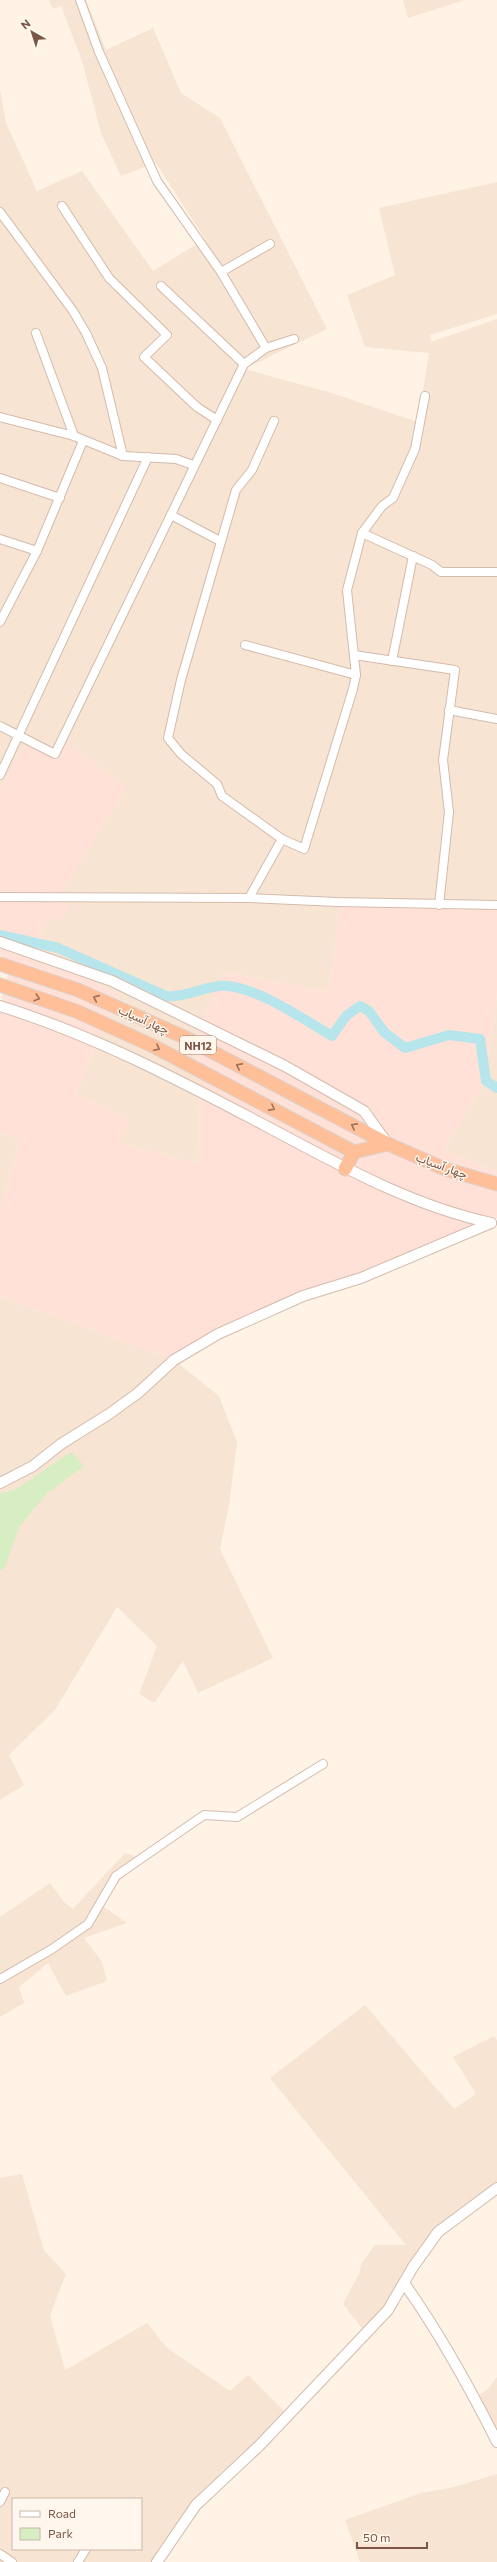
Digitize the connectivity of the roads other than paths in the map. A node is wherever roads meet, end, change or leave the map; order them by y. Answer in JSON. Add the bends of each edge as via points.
{"nodes":[{"id":1,"x":80,"y":0,"type":"edge"},
{"id":2,"x":62,"y":206,"type":"dead end"},
{"id":3,"x":0,"y":212,"type":"edge"},
{"id":4,"x":270,"y":244,"type":"dead end"},
{"id":5,"x":221,"y":272,"type":"junction"},
{"id":6,"x":161,"y":286,"type":"dead end"},
{"id":7,"x":36,"y":333,"type":"dead end"},
{"id":8,"x":294,"y":339,"type":"dead end"},
{"id":9,"x":266,"y":348,"type":"junction"},
{"id":10,"x":244,"y":364,"type":"junction"},
{"id":11,"x":425,"y":396,"type":"dead end"},
{"id":12,"x":0,"y":417,"type":"edge"},
{"id":13,"x":217,"y":420,"type":"junction"},
{"id":14,"x":274,"y":421,"type":"dead end"},
{"id":15,"x":74,"y":436,"type":"junction"},
{"id":16,"x":83,"y":441,"type":"junction"},
{"id":17,"x":123,"y":456,"type":"junction"},
{"id":18,"x":148,"y":457,"type":"junction"},
{"id":19,"x":193,"y":465,"type":"junction"},
{"id":20,"x":0,"y":478,"type":"edge"},
{"id":21,"x":60,"y":498,"type":"junction"},
{"id":22,"x":171,"y":515,"type":"junction"},
{"id":23,"x":362,"y":534,"type":"junction"},
{"id":24,"x":0,"y":540,"type":"edge"},
{"id":25,"x":220,"y":541,"type":"junction"},
{"id":26,"x":37,"y":551,"type":"junction"},
{"id":27,"x":413,"y":556,"type":"junction"},
{"id":28,"x":497,"y":572,"type":"edge"},
{"id":29,"x":3,"y":608,"type":"edge"},
{"id":30,"x":0,"y":622,"type":"edge"},
{"id":31,"x":245,"y":645,"type":"dead end"},
{"id":32,"x":354,"y":655,"type":"junction"},
{"id":33,"x":392,"y":661,"type":"junction"},
{"id":34,"x":356,"y":675,"type":"junction"},
{"id":35,"x":449,"y":710,"type":"junction"},
{"id":36,"x":497,"y":720,"type":"edge"},
{"id":37,"x":0,"y":726,"type":"edge"},
{"id":38,"x":19,"y":735,"type":"junction"},
{"id":39,"x":0,"y":775,"type":"edge"},
{"id":40,"x":282,"y":839,"type":"junction"},
{"id":41,"x":0,"y":897,"type":"edge"},
{"id":42,"x":249,"y":898,"type":"junction"},
{"id":43,"x":439,"y":904,"type":"junction"},
{"id":44,"x":497,"y":905,"type":"edge"},
{"id":45,"x":0,"y":942,"type":"edge"},
{"id":46,"x":0,"y":964,"type":"edge"},
{"id":47,"x":0,"y":985,"type":"edge"},
{"id":48,"x":0,"y":1006,"type":"edge"},
{"id":49,"x":388,"y":1144,"type":"junction"},
{"id":50,"x":354,"y":1152,"type":"junction"},
{"id":51,"x":345,"y":1169,"type":"junction"},
{"id":52,"x":497,"y":1184,"type":"edge"},
{"id":53,"x":0,"y":1483,"type":"edge"},
{"id":54,"x":324,"y":1764,"type":"dead end"},
{"id":55,"x":0,"y":1979,"type":"edge"},
{"id":56,"x":497,"y":2188,"type":"edge"},
{"id":57,"x":404,"y":2283,"type":"junction"},
{"id":58,"x":497,"y":2442,"type":"edge"},
{"id":59,"x":5,"y":2492,"type":"dead end"},
{"id":60,"x":0,"y":2502,"type":"edge"},
{"id":61,"x":85,"y":2550,"type":"edge"},
{"id":62,"x":0,"y":2554,"type":"edge"},
{"id":63,"x":12,"y":2562,"type":"edge"},
{"id":64,"x":78,"y":2562,"type":"edge"},
{"id":65,"x":157,"y":2562,"type":"edge"}],
"edges":[{"from":1,"to":5,"type":"street","via":[[99,52],[157,181]]},
{"from":2,"to":13,"type":"street","via":[[109,278],[167,335],[144,357],[197,407]]},
{"from":3,"to":17,"type":"street","via":[[74,311],[86,333],[102,368]]},
{"from":4,"to":5,"type":"street"},
{"from":5,"to":9,"type":"street"},
{"from":6,"to":10,"type":"street"},
{"from":7,"to":15,"type":"street"},
{"from":8,"to":9,"type":"street"},
{"from":9,"to":10,"type":"street"},
{"from":10,"to":13,"type":"street"},
{"from":11,"to":23,"type":"street","via":[[415,449],[393,498],[382,506]]},
{"from":12,"to":15,"type":"street"},
{"from":13,"to":19,"type":"street"},
{"from":14,"to":25,"type":"street","via":[[252,470],[236,490]]},
{"from":15,"to":16,"type":"street"},
{"from":16,"to":17,"type":"street"},
{"from":16,"to":21,"type":"street"},
{"from":17,"to":18,"type":"street"},
{"from":18,"to":19,"type":"street","via":[[176,459]]},
{"from":18,"to":38,"type":"street"},
{"from":19,"to":22,"type":"street"},
{"from":20,"to":21,"type":"street"},
{"from":21,"to":26,"type":"street"},
{"from":22,"to":25,"type":"street"},
{"from":22,"to":38,"type":"street","via":[[56,754]]},
{"from":23,"to":27,"type":"street"},
{"from":23,"to":32,"type":"street","via":[[347,590]]},
{"from":24,"to":26,"type":"street"},
{"from":25,"to":40,"type":"street","via":[[181,680],[168,738],[180,754],[217,784],[222,796]]},
{"from":26,"to":29,"type":"street"},
{"from":27,"to":28,"type":"street","via":[[441,572]]},
{"from":27,"to":33,"type":"street"},
{"from":29,"to":30,"type":"street"},
{"from":31,"to":34,"type":"street"},
{"from":32,"to":33,"type":"street"},
{"from":32,"to":34,"type":"street"},
{"from":33,"to":35,"type":"street","via":[[455,670]]},
{"from":34,"to":40,"type":"street","via":[[304,849]]},
{"from":35,"to":36,"type":"street"},
{"from":35,"to":43,"type":"street","via":[[443,760],[449,812]]},
{"from":37,"to":38,"type":"street"},
{"from":38,"to":39,"type":"street"},
{"from":40,"to":42,"type":"street"},
{"from":41,"to":42,"type":"street"},
{"from":42,"to":43,"type":"street"},
{"from":43,"to":44,"type":"street"},
{"from":45,"to":49,"type":"street","via":[[112,981],[184,1014],[285,1066],[364,1110]]},
{"from":49,"to":46,"type":"highway","name":"چهار آسیاب","number":"NH12","one_way":true,"via":[[184,1037],[78,990]]},
{"from":47,"to":50,"type":"highway","name":"چهار آسیاب","number":"NH12","one_way":true,"via":[[76,1011],[153,1046]]},
{"from":48,"to":51,"type":"street","via":[[141,1061]]},
{"from":49,"to":50,"type":"highway"},
{"from":49,"to":52,"type":"highway","name":"چهار آسیاب","number":"NH12","via":[[445,1169]]},
{"from":50,"to":51,"type":"highway"},
{"from":51,"to":53,"type":"street","via":[[384,1188],[465,1218],[491,1224],[361,1278],[303,1296],[218,1334],[174,1360],[138,1393],[110,1414],[61,1444],[33,1466]]},
{"from":54,"to":55,"type":"street","via":[[237,1817],[204,1815],[116,1876],[88,1924],[52,1949]]},
{"from":56,"to":57,"type":"street","via":[[438,2232]]},
{"from":57,"to":58,"type":"street","via":[[440,2335],[466,2379]]},
{"from":57,"to":65,"type":"street","via":[[388,2310],[311,2392],[196,2505]]},
{"from":59,"to":60,"type":"street"},
{"from":61,"to":64,"type":"street"},
{"from":62,"to":63,"type":"street"}]}
